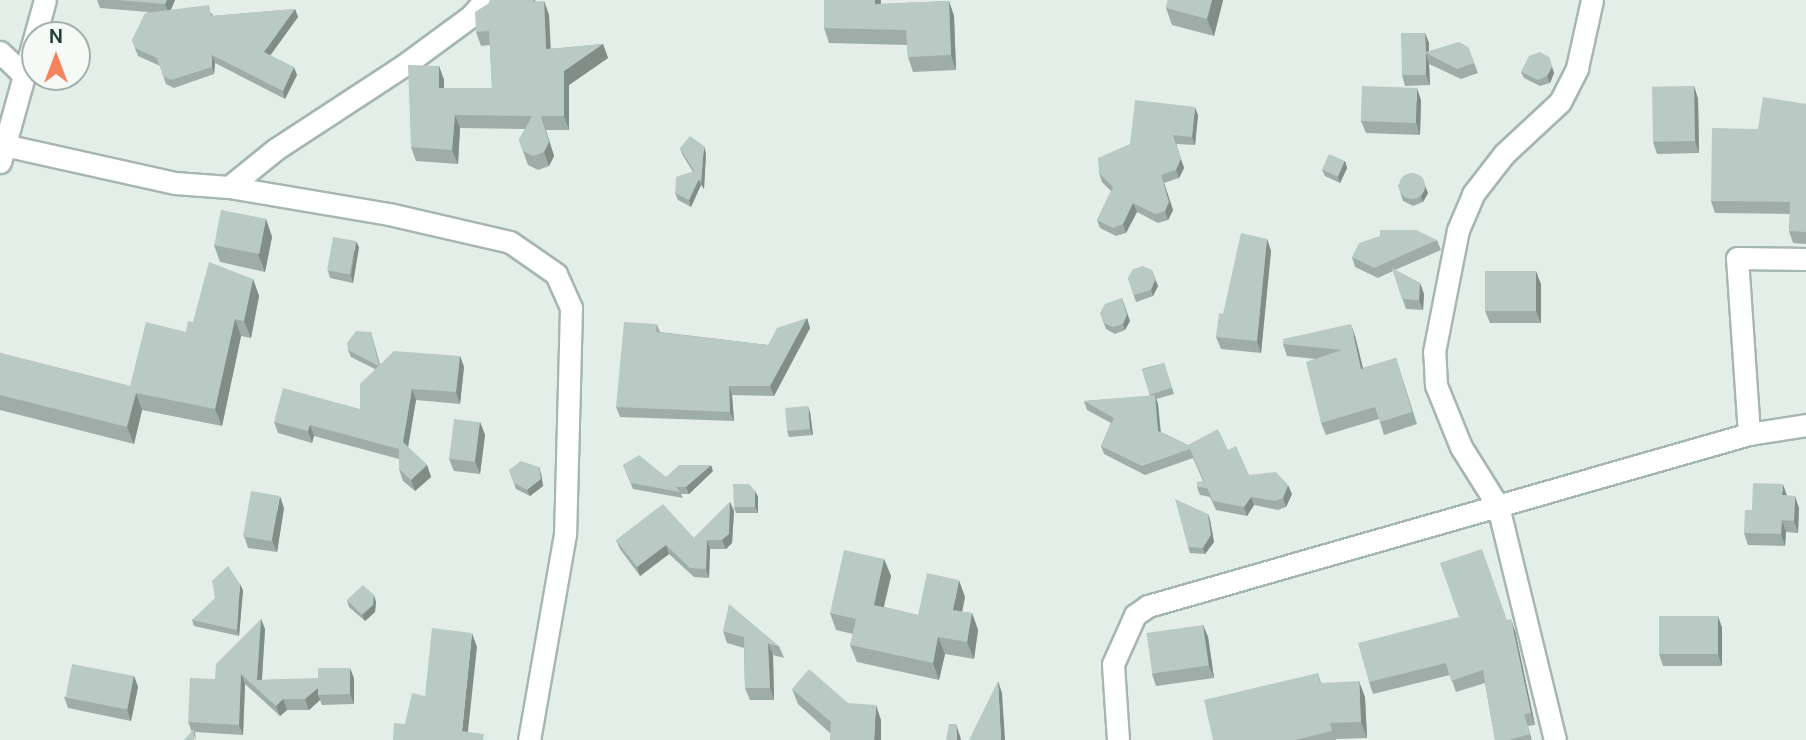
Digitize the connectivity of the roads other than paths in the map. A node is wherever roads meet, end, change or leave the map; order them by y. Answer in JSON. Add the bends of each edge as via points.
{"nodes":[{"id":1,"x":45,"y":0,"type":"edge"},
{"id":2,"x":485,"y":0,"type":"edge"},
{"id":3,"x":1592,"y":0,"type":"edge"},
{"id":4,"x":38,"y":21,"type":"edge"},
{"id":5,"x":0,"y":52,"type":"edge"},
{"id":6,"x":21,"y":72,"type":"edge"},
{"id":7,"x":21,"y":77,"type":"edge"},
{"id":8,"x":2,"y":153,"type":"edge"},
{"id":9,"x":229,"y":187,"type":"junction"},
{"id":10,"x":1806,"y":259,"type":"edge"},
{"id":11,"x":1806,"y":425,"type":"edge"},
{"id":12,"x":1749,"y":434,"type":"junction"},
{"id":13,"x":1499,"y":506,"type":"junction"},
{"id":14,"x":529,"y":740,"type":"edge"},
{"id":15,"x":1118,"y":740,"type":"edge"},
{"id":16,"x":1555,"y":740,"type":"edge"}],
"edges":[{"from":1,"to":4,"type":"street"},
{"from":2,"to":9,"type":"street","via":[[471,16],[403,66],[276,149]]},
{"from":3,"to":13,"type":"street","via":[[1577,68],[1560,102],[1504,154],[1473,194],[1458,230],[1436,325],[1436,386],[1461,447]]},
{"from":5,"to":6,"type":"street"},
{"from":7,"to":8,"type":"street"},
{"from":8,"to":9,"type":"street","via":[[176,183]]},
{"from":9,"to":14,"type":"street","via":[[389,214],[510,242],[556,274],[571,308],[565,534]]},
{"from":10,"to":12,"type":"street","via":[[1737,258]]},
{"from":11,"to":12,"type":"street"},
{"from":12,"to":13,"type":"street"},
{"from":13,"to":15,"type":"street","via":[[1148,606],[1135,615],[1113,664]]},
{"from":13,"to":16,"type":"street"}]}
